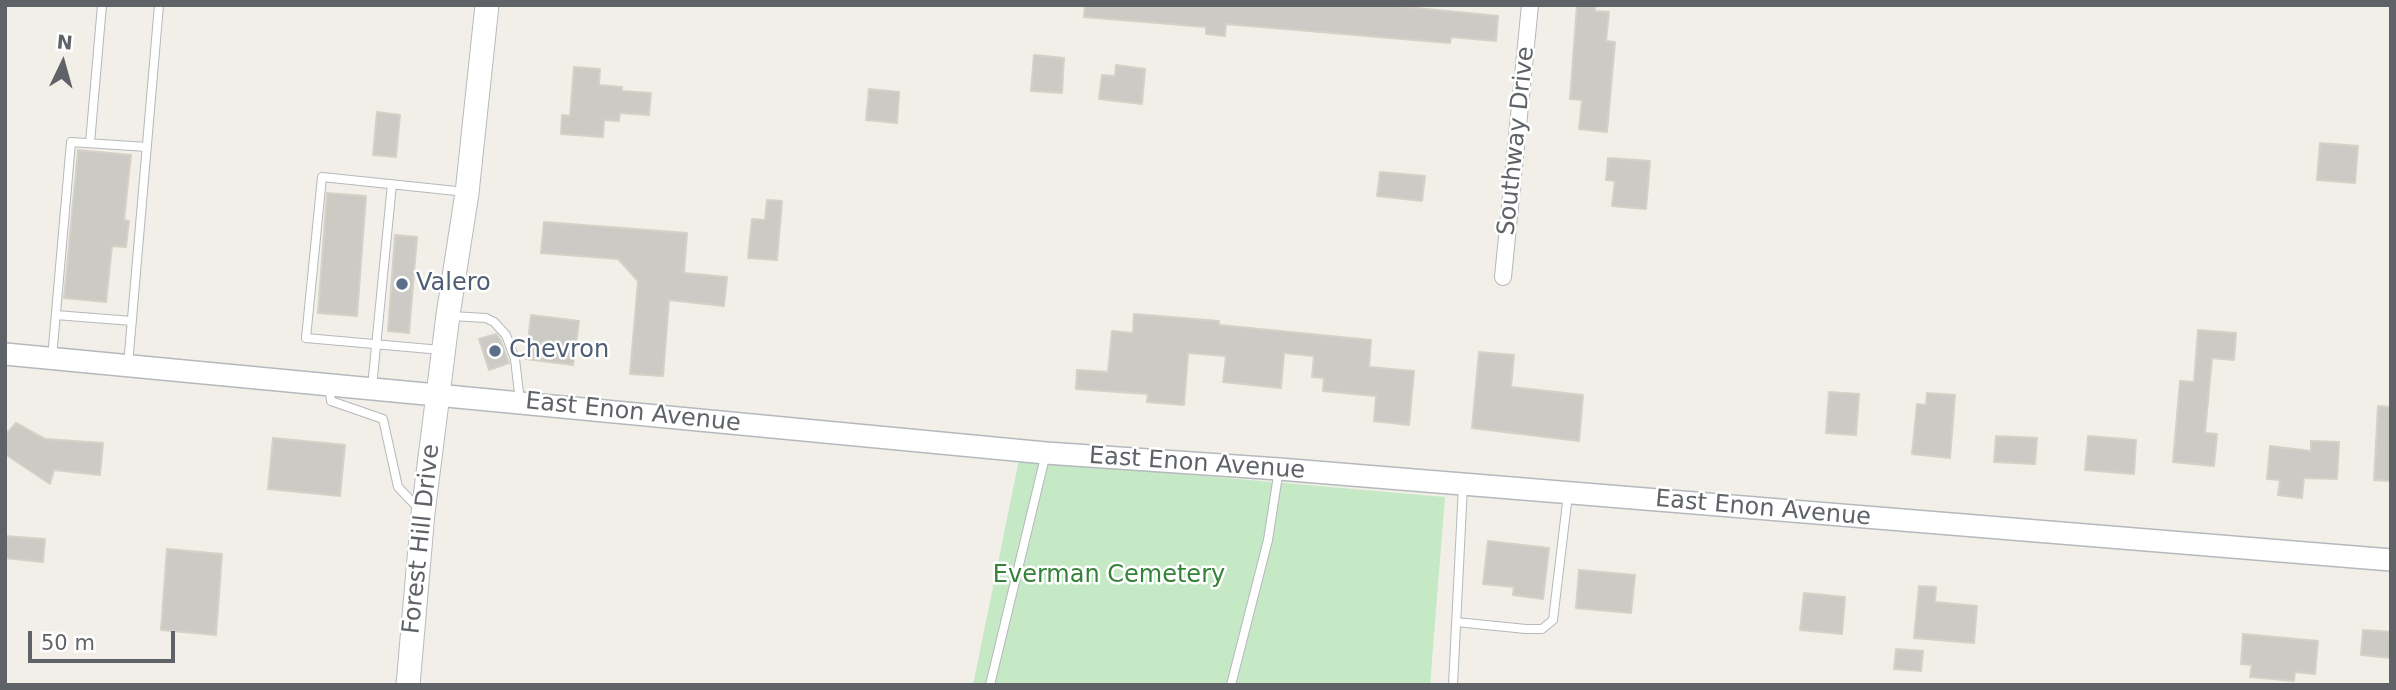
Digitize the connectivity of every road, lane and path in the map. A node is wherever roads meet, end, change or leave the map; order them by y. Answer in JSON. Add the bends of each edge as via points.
{"nodes":[{"id":1,"x":102,"y":5,"type":"edge"},
{"id":2,"x":159,"y":5,"type":"edge"},
{"id":3,"x":487,"y":5,"type":"edge"},
{"id":4,"x":1530,"y":5,"type":"edge"},
{"id":5,"x":90,"y":143,"type":"junction"},
{"id":6,"x":147,"y":147,"type":"junction"},
{"id":7,"x":392,"y":184,"type":"junction"},
{"id":8,"x":467,"y":192,"type":"junction"},
{"id":9,"x":1503,"y":277,"type":"dead end"},
{"id":10,"x":56,"y":315,"type":"junction"},
{"id":11,"x":448,"y":316,"type":"junction"},
{"id":12,"x":132,"y":321,"type":"junction"},
{"id":13,"x":375,"y":344,"type":"junction"},
{"id":14,"x":444,"y":351,"type":"junction"},
{"id":15,"x":5,"y":354,"type":"edge"},
{"id":16,"x":52,"y":358,"type":"junction"},
{"id":17,"x":128,"y":365,"type":"junction"},
{"id":18,"x":328,"y":384,"type":"junction"},
{"id":19,"x":372,"y":388,"type":"junction"},
{"id":20,"x":438,"y":394,"type":"junction"},
{"id":21,"x":520,"y":402,"type":"junction"},
{"id":22,"x":1046,"y":453,"type":"junction"},
{"id":23,"x":1279,"y":469,"type":"junction"},
{"id":24,"x":1463,"y":486,"type":"junction"},
{"id":25,"x":1568,"y":494,"type":"junction"},
{"id":26,"x":423,"y":513,"type":"junction"},
{"id":27,"x":2391,"y":560,"type":"edge"},
{"id":28,"x":1456,"y":622,"type":"junction"},
{"id":29,"x":408,"y":685,"type":"edge"},
{"id":30,"x":990,"y":685,"type":"edge"},
{"id":31,"x":1231,"y":685,"type":"edge"},
{"id":32,"x":1453,"y":685,"type":"edge"}],
"edges":[{"from":1,"to":5,"type":"lane"},
{"from":2,"to":6,"type":"lane"},
{"from":3,"to":8,"type":"main road","name":"Forest Hill Drive"},
{"from":4,"to":9,"type":"street","name":"Southway Drive"},
{"from":5,"to":6,"type":"lane"},
{"from":5,"to":10,"type":"lane","via":[[71,142]]},
{"from":6,"to":12,"type":"lane"},
{"from":7,"to":8,"type":"lane"},
{"from":7,"to":13,"type":"lane"},
{"from":7,"to":13,"type":"lane","via":[[322,177],[306,338]]},
{"from":8,"to":11,"type":"main road","name":"Forest Hill Drive"},
{"from":10,"to":12,"type":"lane"},
{"from":10,"to":16,"type":"lane"},
{"from":11,"to":14,"type":"main road","name":"Forest Hill Drive"},
{"from":11,"to":21,"type":"lane","via":[[486,318],[506,335],[515,359]]},
{"from":12,"to":17,"type":"lane"},
{"from":13,"to":14,"type":"lane"},
{"from":13,"to":19,"type":"lane"},
{"from":14,"to":20,"type":"main road","name":"Forest Hill Drive"},
{"from":15,"to":16,"type":"street","name":"East Enon Avenue"},
{"from":16,"to":17,"type":"street","name":"East Enon Avenue"},
{"from":17,"to":18,"type":"street","name":"East Enon Avenue"},
{"from":18,"to":19,"type":"street","name":"East Enon Avenue"},
{"from":18,"to":26,"type":"lane","via":[[331,401],[383,419],[398,488]]},
{"from":19,"to":20,"type":"street","name":"East Enon Avenue"},
{"from":20,"to":21,"type":"street","name":"East Enon Avenue"},
{"from":20,"to":26,"type":"main road","name":"Forest Hill Drive"},
{"from":21,"to":22,"type":"street","name":"East Enon Avenue"},
{"from":22,"to":23,"type":"street","name":"East Enon Avenue"},
{"from":22,"to":30,"type":"lane"},
{"from":23,"to":24,"type":"street","name":"East Enon Avenue"},
{"from":23,"to":31,"type":"lane","via":[[1268,540]]},
{"from":24,"to":25,"type":"street","name":"East Enon Avenue"},
{"from":24,"to":28,"type":"lane"},
{"from":25,"to":27,"type":"street","name":"East Enon Avenue"},
{"from":25,"to":28,"type":"lane","via":[[1553,620],[1542,629]]},
{"from":26,"to":29,"type":"main road","name":"Forest Hill Drive"},
{"from":28,"to":32,"type":"lane"}]}
